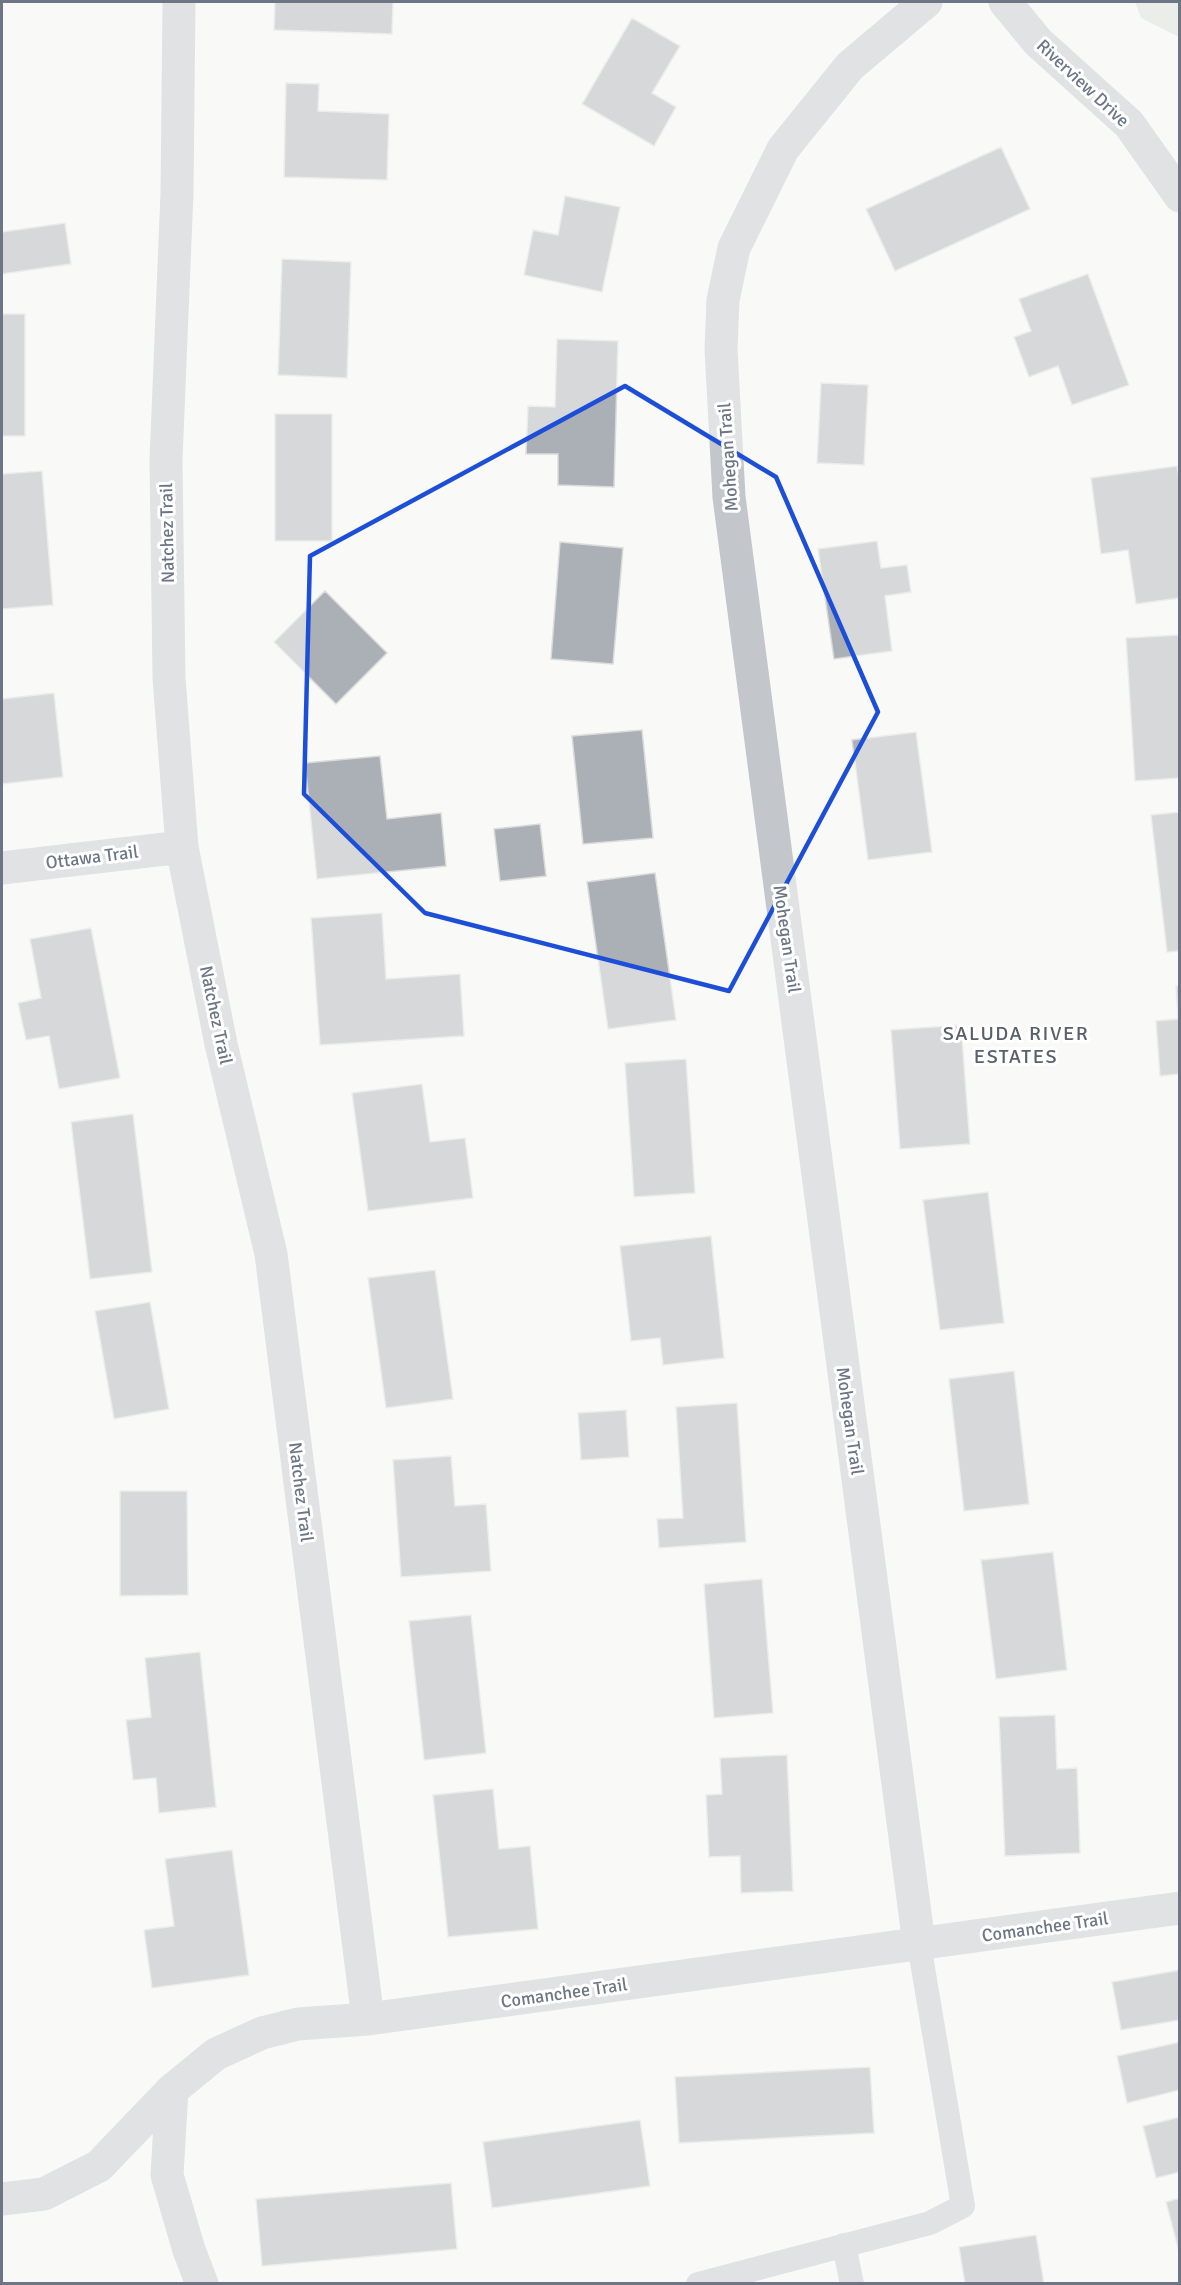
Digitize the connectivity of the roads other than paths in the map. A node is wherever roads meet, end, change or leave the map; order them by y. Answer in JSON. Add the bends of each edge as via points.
{"nodes":[{"id":1,"x":178,"y":2,"type":"edge"},
{"id":2,"x":926,"y":2,"type":"edge"},
{"id":3,"x":1005,"y":2,"type":"edge"},
{"id":4,"x":1179,"y":196,"type":"edge"},
{"id":5,"x":182,"y":847,"type":"junction"},
{"id":6,"x":2,"y":868,"type":"edge"},
{"id":7,"x":1179,"y":1908,"type":"edge"},
{"id":8,"x":919,"y":1944,"type":"junction"},
{"id":9,"x":368,"y":2019,"type":"junction"},
{"id":10,"x":172,"y":2090,"type":"junction"},
{"id":11,"x":2,"y":2199,"type":"edge"},
{"id":12,"x":844,"y":2245,"type":"junction"},
{"id":13,"x":202,"y":2283,"type":"edge"},
{"id":14,"x":699,"y":2283,"type":"edge"},
{"id":15,"x":852,"y":2283,"type":"edge"}],
"edges":[{"from":1,"to":5,"type":"street","name":"Natchez Trail","via":[[177,193],[166,460],[169,678]]},
{"from":2,"to":8,"type":"street","name":"Mohegan Trail","via":[[850,66],[783,149],[734,248],[723,300],[721,349],[729,497]]},
{"from":3,"to":4,"type":"street","name":"Riverview Drive","via":[[1038,42],[1128,124]]},
{"from":5,"to":6,"type":"street","name":"Ottawa Trail"},
{"from":5,"to":9,"type":"street","name":"Natchez Trail","via":[[221,1044],[271,1254]]},
{"from":7,"to":8,"type":"street","name":"Comanchee Trail"},
{"from":8,"to":9,"type":"street","name":"Comanchee Trail"},
{"from":8,"to":12,"type":"lane","via":[[963,2206],[930,2223]]},
{"from":9,"to":10,"type":"street","name":"Comanchee Trail","via":[[298,2024],[262,2033],[216,2054]]},
{"from":10,"to":11,"type":"street","name":"Comanchee Trail","via":[[99,2166],[44,2194]]},
{"from":10,"to":13,"type":"street","via":[[167,2175]]},
{"from":12,"to":14,"type":"lane"},
{"from":12,"to":15,"type":"lane"}]}
